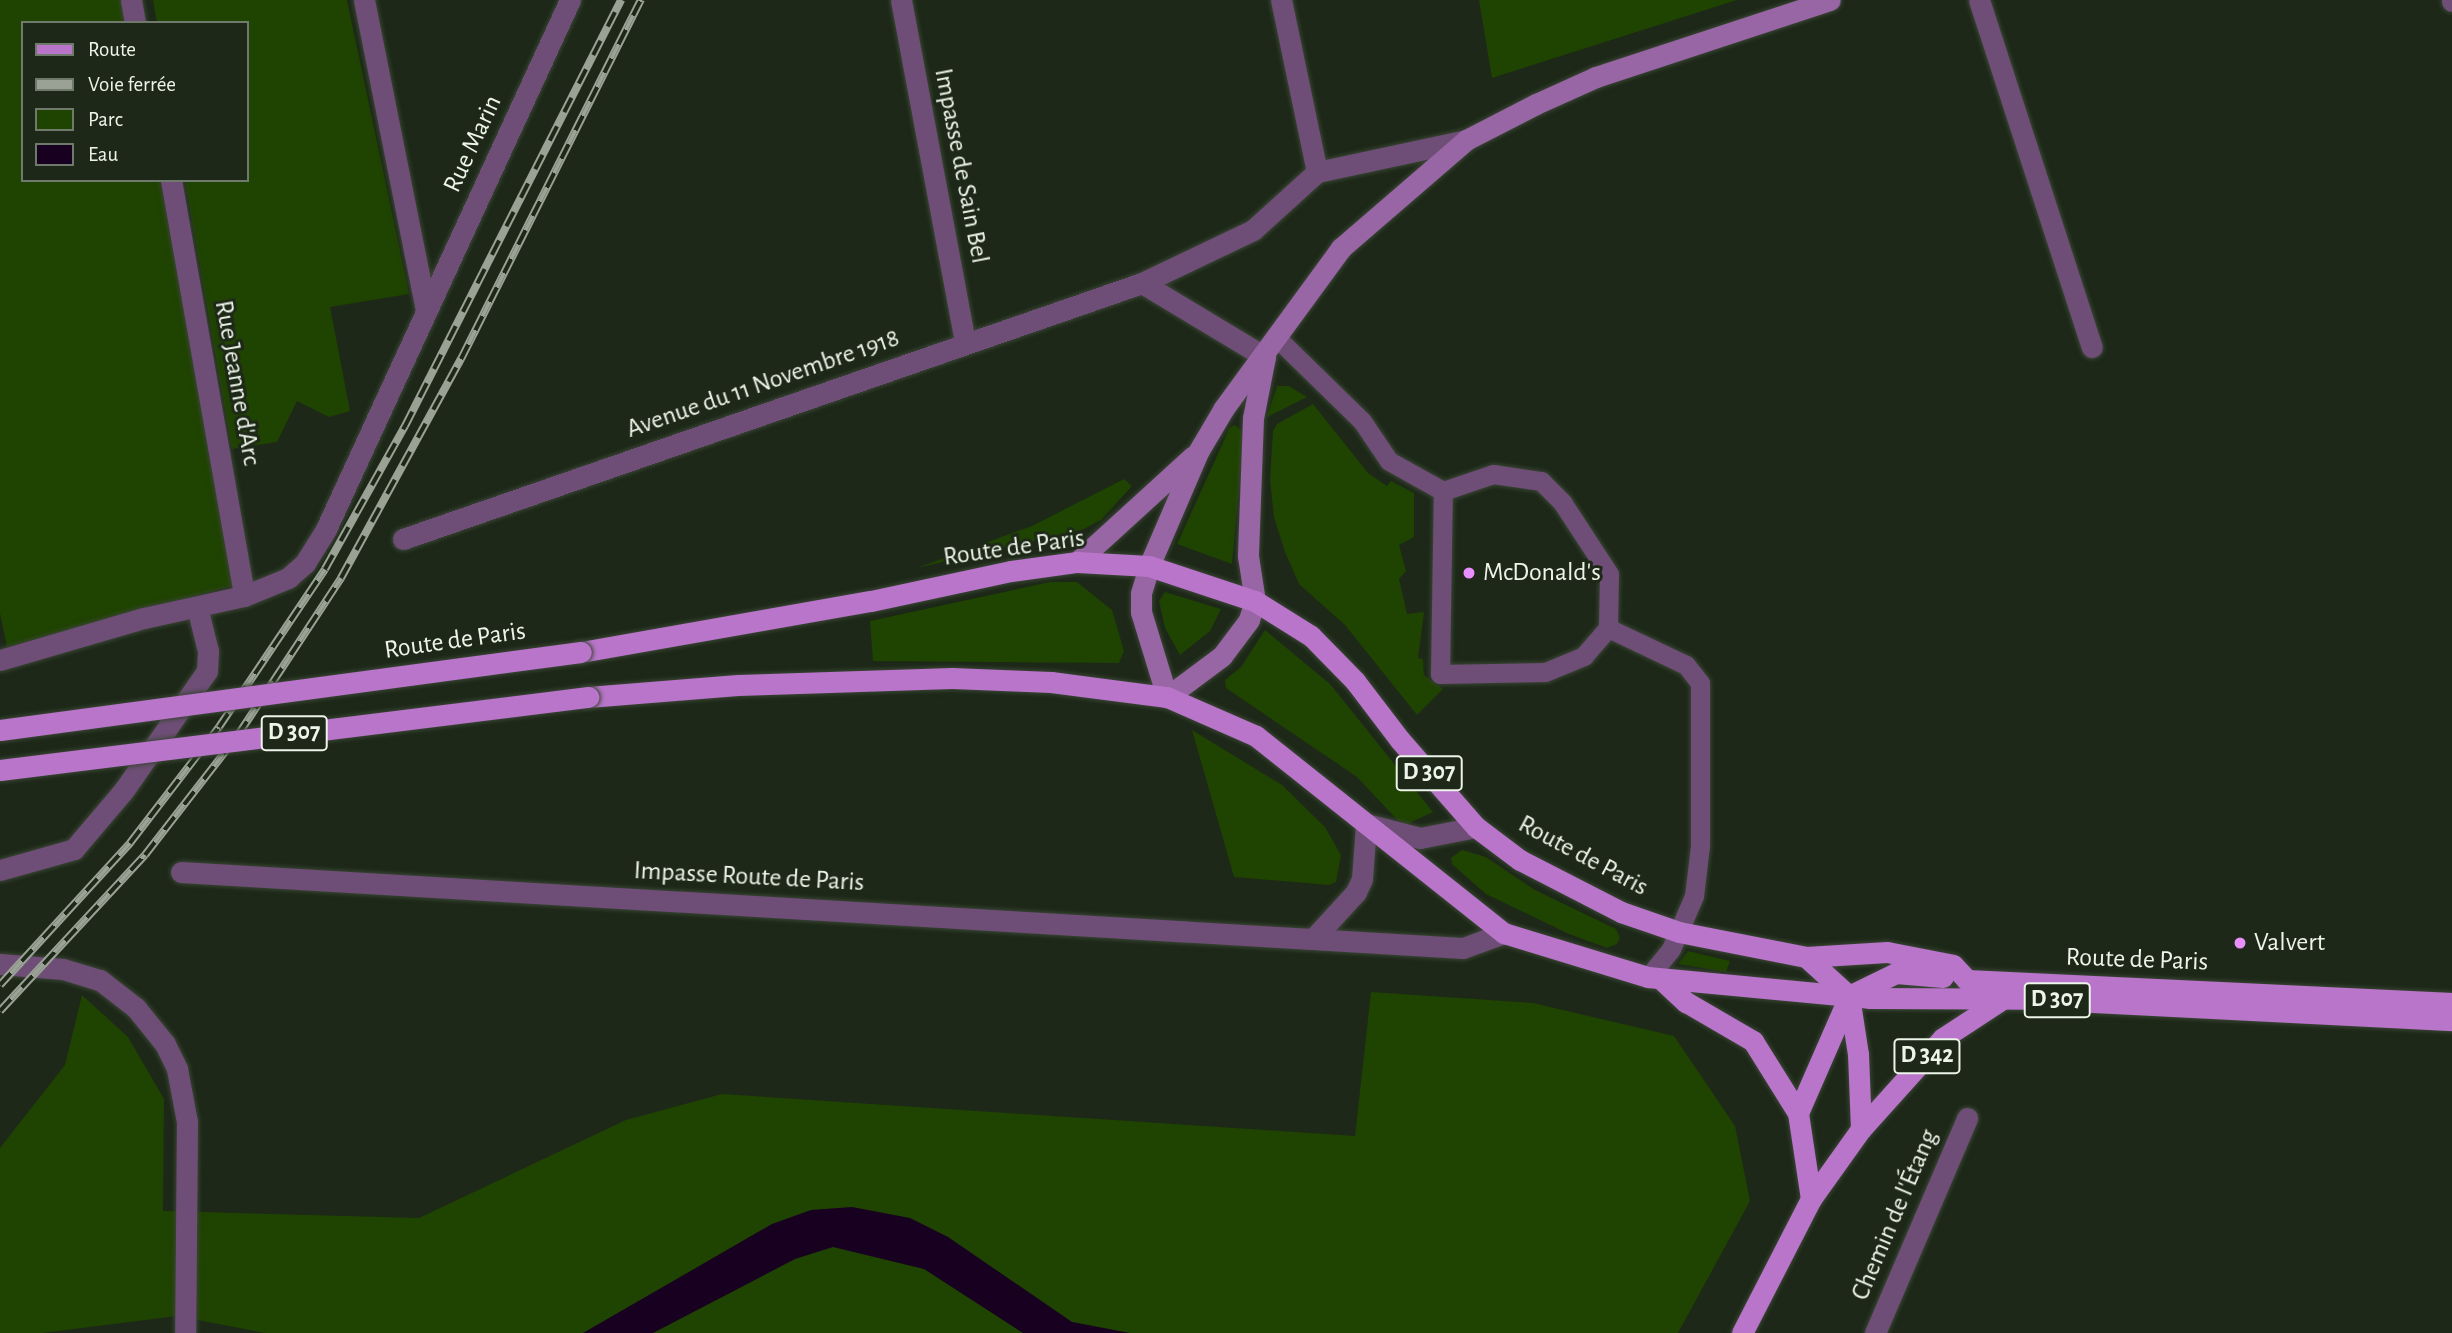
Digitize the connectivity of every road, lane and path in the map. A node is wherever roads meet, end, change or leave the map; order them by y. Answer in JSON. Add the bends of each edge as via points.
{"nodes":[{"id":1,"x":131,"y":0,"type":"edge"},
{"id":2,"x":364,"y":0,"type":"edge"},
{"id":3,"x":570,"y":0,"type":"edge"},
{"id":4,"x":901,"y":0,"type":"edge"},
{"id":5,"x":1280,"y":0,"type":"edge"},
{"id":6,"x":1830,"y":0,"type":"edge"},
{"id":7,"x":1979,"y":0,"type":"edge"},
{"id":8,"x":135,"y":21,"type":"edge"},
{"id":9,"x":1466,"y":140,"type":"junction"},
{"id":10,"x":1317,"y":172,"type":"junction"},
{"id":11,"x":171,"y":182,"type":"edge"},
{"id":12,"x":1142,"y":283,"type":"junction"},
{"id":13,"x":426,"y":311,"type":"junction"},
{"id":14,"x":1278,"y":339,"type":"junction"},
{"id":15,"x":965,"y":343,"type":"junction"},
{"id":16,"x":2092,"y":347,"type":"dead end"},
{"id":17,"x":1265,"y":356,"type":"junction"},
{"id":18,"x":1198,"y":452,"type":"junction"},
{"id":19,"x":1443,"y":491,"type":"junction"},
{"id":20,"x":403,"y":539,"type":"dead end"},
{"id":21,"x":1077,"y":562,"type":"junction"},
{"id":22,"x":1149,"y":566,"type":"junction"},
{"id":23,"x":244,"y":596,"type":"junction"},
{"id":24,"x":1255,"y":601,"type":"junction"},
{"id":25,"x":197,"y":607,"type":"junction"},
{"id":26,"x":1608,"y":628,"type":"junction"},
{"id":27,"x":0,"y":660,"type":"edge"},
{"id":28,"x":1167,"y":697,"type":"junction"},
{"id":29,"x":0,"y":730,"type":"edge"},
{"id":30,"x":0,"y":770,"type":"edge"},
{"id":31,"x":1366,"y":824,"type":"junction"},
{"id":32,"x":1476,"y":827,"type":"junction"},
{"id":33,"x":0,"y":870,"type":"edge"},
{"id":34,"x":181,"y":872,"type":"dead end"},
{"id":35,"x":1679,"y":932,"type":"junction"},
{"id":36,"x":1504,"y":933,"type":"junction"},
{"id":37,"x":1313,"y":939,"type":"junction"},
{"id":38,"x":1806,"y":957,"type":"junction"},
{"id":39,"x":0,"y":964,"type":"edge"},
{"id":40,"x":1655,"y":978,"type":"junction"},
{"id":41,"x":1968,"y":980,"type":"junction"},
{"id":42,"x":1849,"y":996,"type":"junction"},
{"id":43,"x":2005,"y":998,"type":"junction"},
{"id":44,"x":2452,"y":1003,"type":"edge"},
{"id":45,"x":2452,"y":1020,"type":"edge"},
{"id":46,"x":1798,"y":1113,"type":"junction"},
{"id":47,"x":1967,"y":1118,"type":"dead end"},
{"id":48,"x":1861,"y":1129,"type":"junction"},
{"id":49,"x":1811,"y":1199,"type":"junction"},
{"id":50,"x":185,"y":1333,"type":"edge"},
{"id":51,"x":1742,"y":1333,"type":"edge"},
{"id":52,"x":1875,"y":1333,"type":"edge"}],
"edges":[{"from":1,"to":8,"type":"street"},
{"from":2,"to":13,"type":"street"},
{"from":3,"to":13,"type":"street","name":"Rue Marin"},
{"from":4,"to":15,"type":"street","name":"Impasse de Sain Bel"},
{"from":5,"to":10,"type":"street"},
{"from":6,"to":9,"type":"main road","via":[[1596,77]]},
{"from":7,"to":16,"type":"street"},
{"from":9,"to":10,"type":"street"},
{"from":9,"to":14,"type":"main road","via":[[1341,248]]},
{"from":10,"to":12,"type":"street","name":"Avenue du 11 Novembre 1918","via":[[1253,230]]},
{"from":11,"to":23,"type":"street","name":"Rue Jeanne d'Arc"},
{"from":12,"to":15,"type":"street","name":"Avenue du 11 Novembre 1918"},
{"from":12,"to":17,"type":"street"},
{"from":13,"to":23,"type":"street","name":"Rue Marin","via":[[326,529],[305,563],[288,578]]},
{"from":14,"to":17,"type":"main road"},
{"from":14,"to":19,"type":"lane","via":[[1362,421],[1389,461]]},
{"from":15,"to":20,"type":"street","name":"Avenue du 11 Novembre 1918"},
{"from":17,"to":18,"type":"main road","via":[[1224,408]]},
{"from":17,"to":24,"type":"main road","via":[[1253,418],[1248,556]]},
{"from":18,"to":21,"type":"main road"},
{"from":18,"to":22,"type":"main road"},
{"from":19,"to":26,"type":"lane","via":[[1493,474],[1541,481],[1562,502],[1609,574]]},
{"from":19,"to":26,"type":"lane","via":[[1440,674],[1545,672],[1584,656]]},
{"from":21,"to":22,"type":"main road","name":"Route de Paris","number":"D 307"},
{"from":21,"to":29,"type":"main road","name":"Route de Paris","number":"D 307","bridge":true,"via":[[581,652]]},
{"from":22,"to":24,"type":"main road","name":"Route de Paris","number":"D 307"},
{"from":22,"to":28,"type":"main road","via":[[1140,593],[1141,612]]},
{"from":23,"to":25,"type":"street"},
{"from":24,"to":28,"type":"main road","via":[[1249,620],[1222,656]]},
{"from":24,"to":32,"type":"main road","name":"Route de Paris","number":"D 307","via":[[1311,636],[1355,681]]},
{"from":25,"to":27,"type":"street"},
{"from":25,"to":33,"type":"street","via":[[208,651],[206,671],[124,790],[74,849]]},
{"from":26,"to":35,"type":"lane","via":[[1686,665],[1700,683],[1700,846],[1694,896]]},
{"from":28,"to":30,"type":"main road","name":"Route de Paris","number":"D 307","bridge":true,"via":[[1051,682],[952,678],[738,685],[588,697]]},
{"from":28,"to":31,"type":"main road","name":"Route de Paris","number":"D 307","via":[[1256,736]]},
{"from":31,"to":32,"type":"street","via":[[1420,838]]},
{"from":31,"to":36,"type":"main road","name":"Route de Paris","number":"D 307"},
{"from":31,"to":37,"type":"street","via":[[1362,879],[1356,892]]},
{"from":32,"to":35,"type":"main road","name":"Route de Paris","number":"D 307","via":[[1520,860],[1621,912]]},
{"from":34,"to":37,"type":"street","name":"Impasse Route de Paris"},
{"from":35,"to":38,"type":"main road","name":"Route de Paris","number":"D 307"},
{"from":35,"to":40,"type":"lane"},
{"from":36,"to":37,"type":"street","name":"Impasse Route de Paris","via":[[1463,948]]},
{"from":36,"to":40,"type":"main road","name":"Route de Paris","number":"D 307"},
{"from":38,"to":41,"type":"main road","name":"Route de Paris","number":"D 307","via":[[1887,952],[1953,965]]},
{"from":38,"to":42,"type":"main road"},
{"from":39,"to":50,"type":"street","via":[[63,970],[100,981],[136,1008],[165,1044],[177,1069],[187,1122]]},
{"from":40,"to":42,"type":"main road","name":"Route de Paris","number":"D 307"},
{"from":40,"to":46,"type":"main road","via":[[1685,1002],[1753,1041]]},
{"from":41,"to":42,"type":"main road","via":[[1896,973]]},
{"from":41,"to":44,"type":"main road","name":"Route de Paris","number":"D 307"},
{"from":42,"to":43,"type":"main road","name":"Route de Paris","number":"D 307"},
{"from":42,"to":46,"type":"main road"},
{"from":42,"to":48,"type":"main road","via":[[1858,1054]]},
{"from":43,"to":45,"type":"main road","name":"Route de Paris","number":"D 307"},
{"from":43,"to":48,"type":"main road","number":"D 342","via":[[1943,1038]]},
{"from":46,"to":49,"type":"main road"},
{"from":47,"to":52,"type":"street","name":"Chemin de l'Étang"},
{"from":48,"to":49,"type":"main road","number":"D 342"},
{"from":49,"to":51,"type":"main road","number":"D 342"}]}
